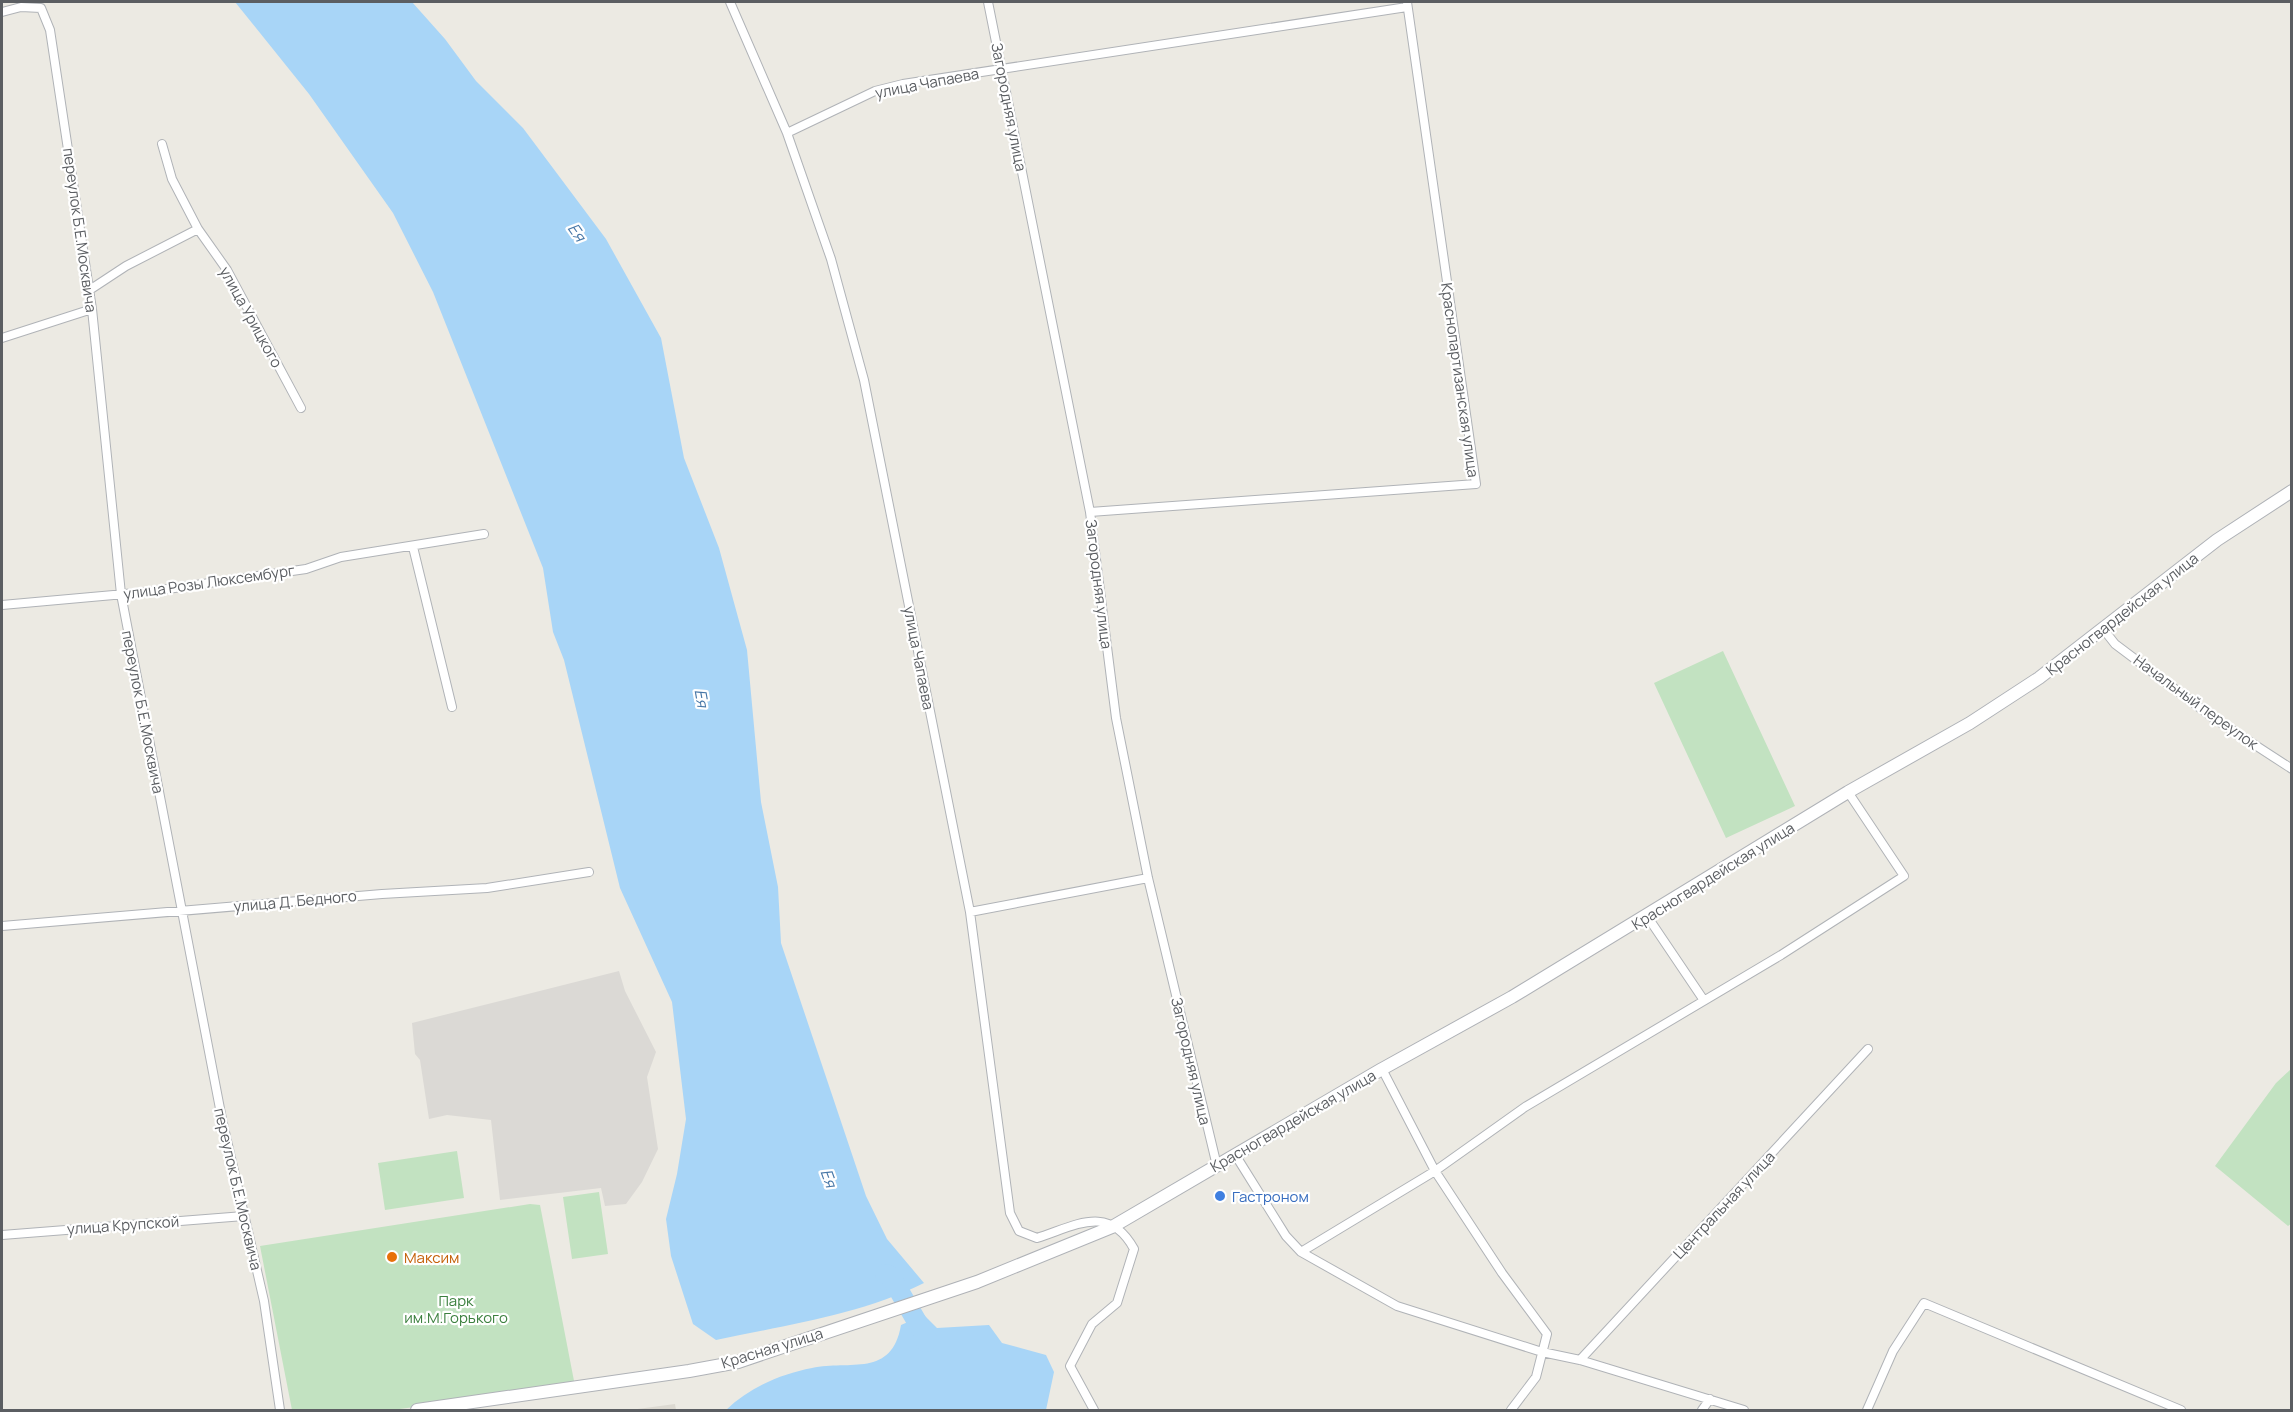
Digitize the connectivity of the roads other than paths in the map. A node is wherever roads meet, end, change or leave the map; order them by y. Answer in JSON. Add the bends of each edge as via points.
{"nodes":[{"id":1,"x":730,"y":2,"type":"edge"},
{"id":2,"x":988,"y":2,"type":"edge"},
{"id":3,"x":1407,"y":4,"type":"edge"},
{"id":4,"x":2,"y":12,"type":"edge"},
{"id":5,"x":1002,"y":69,"type":"junction"},
{"id":6,"x":788,"y":133,"type":"junction"},
{"id":7,"x":162,"y":144,"type":"dead end"},
{"id":8,"x":198,"y":229,"type":"junction"},
{"id":9,"x":88,"y":291,"type":"junction"},
{"id":10,"x":92,"y":309,"type":"junction"},
{"id":11,"x":2,"y":338,"type":"edge"},
{"id":12,"x":301,"y":408,"type":"dead end"},
{"id":13,"x":2292,"y":491,"type":"edge"},
{"id":14,"x":1090,"y":512,"type":"junction"},
{"id":15,"x":484,"y":534,"type":"dead end"},
{"id":16,"x":413,"y":547,"type":"junction"},
{"id":17,"x":121,"y":594,"type":"junction"},
{"id":18,"x":2,"y":604,"type":"edge"},
{"id":19,"x":2104,"y":630,"type":"junction"},
{"id":20,"x":452,"y":707,"type":"dead end"},
{"id":21,"x":2292,"y":769,"type":"edge"},
{"id":22,"x":1848,"y":792,"type":"junction"},
{"id":23,"x":589,"y":872,"type":"dead end"},
{"id":24,"x":1148,"y":878,"type":"junction"},
{"id":25,"x":181,"y":911,"type":"junction"},
{"id":26,"x":970,"y":912,"type":"junction"},
{"id":27,"x":1647,"y":916,"type":"junction"},
{"id":28,"x":2,"y":926,"type":"edge"},
{"id":29,"x":1703,"y":999,"type":"junction"},
{"id":30,"x":1868,"y":1049,"type":"dead end"},
{"id":31,"x":1382,"y":1069,"type":"junction"},
{"id":32,"x":1236,"y":1156,"type":"junction"},
{"id":33,"x":1217,"y":1166,"type":"junction"},
{"id":34,"x":1436,"y":1171,"type":"junction"},
{"id":35,"x":244,"y":1216,"type":"junction"},
{"id":36,"x":1112,"y":1227,"type":"junction"},
{"id":37,"x":2,"y":1234,"type":"edge"},
{"id":38,"x":1300,"y":1252,"type":"junction"},
{"id":39,"x":1542,"y":1352,"type":"junction"},
{"id":40,"x":1580,"y":1360,"type":"junction"},
{"id":41,"x":1710,"y":1399,"type":"junction"},
{"id":42,"x":280,"y":1410,"type":"edge"},
{"id":43,"x":417,"y":1410,"type":"edge"},
{"id":44,"x":1094,"y":1410,"type":"edge"},
{"id":45,"x":1510,"y":1410,"type":"edge"},
{"id":46,"x":1702,"y":1410,"type":"edge"},
{"id":47,"x":1744,"y":1410,"type":"edge"},
{"id":48,"x":1867,"y":1410,"type":"edge"},
{"id":49,"x":2181,"y":1410,"type":"edge"}],
"edges":[{"from":1,"to":6,"type":"street","name":"улица Чапаева"},
{"from":2,"to":5,"type":"street","name":"Загородняя улица"},
{"from":3,"to":5,"type":"street","name":"улица Чапаева"},
{"from":3,"to":14,"type":"street","name":"Краснопартизанская улица","via":[[1476,484]]},
{"from":4,"to":9,"type":"street","name":"переулок Б.Е.Москвича","via":[[21,7],[41,8],[50,30]]},
{"from":5,"to":6,"type":"street","name":"улица Чапаева","via":[[875,90]]},
{"from":5,"to":14,"type":"street","name":"Загородняя улица"},
{"from":6,"to":26,"type":"street","name":"улица Чапаева","via":[[831,259],[864,380]]},
{"from":7,"to":8,"type":"street","name":"улица Урицкого","via":[[172,179]]},
{"from":8,"to":9,"type":"street","via":[[126,266]]},
{"from":8,"to":12,"type":"street","name":"улица Урицкого","via":[[227,270]]},
{"from":9,"to":10,"type":"street","name":"переулок Б.Е.Москвича"},
{"from":10,"to":11,"type":"street"},
{"from":10,"to":17,"type":"street","name":"переулок Б.Е.Москвича"},
{"from":13,"to":19,"type":"street","name":"Красногвардейская улица","via":[[2217,540]]},
{"from":14,"to":24,"type":"street","name":"Загородняя улица","via":[[1116,718]]},
{"from":15,"to":16,"type":"street","name":"улица Розы Люксембург"},
{"from":16,"to":17,"type":"street","name":"улица Розы Люксембург","via":[[341,556],[306,569]]},
{"from":16,"to":20,"type":"street"},
{"from":17,"to":18,"type":"street","name":"улица Розы Люксембург"},
{"from":17,"to":25,"type":"street","name":"переулок Б.Е.Москвича"},
{"from":19,"to":21,"type":"street","name":"Начальный переулок","via":[[2115,644],[2212,717]]},
{"from":19,"to":22,"type":"street","name":"Красногвардейская улица","via":[[1970,723]]},
{"from":22,"to":27,"type":"street","name":"Красногвардейская улица"},
{"from":22,"to":29,"type":"street","via":[[1904,876],[1781,955]]},
{"from":23,"to":25,"type":"street","name":"улица Д. Бедного","via":[[487,888]]},
{"from":24,"to":26,"type":"street"},
{"from":24,"to":33,"type":"street","name":"Загородняя улица"},
{"from":25,"to":28,"type":"street","name":"улица Д. Бедного"},
{"from":25,"to":35,"type":"street","name":"переулок Б.Е.Москвича"},
{"from":26,"to":36,"type":"street","name":"улица Чапаева","via":[[1010,1213],[1019,1231],[1037,1238],[1087,1220],[1102,1221]]},
{"from":27,"to":29,"type":"street"},
{"from":27,"to":31,"type":"street","name":"Красногвардейская улица"},
{"from":29,"to":34,"type":"street","via":[[1639,1042],[1525,1107]]},
{"from":30,"to":40,"type":"street","name":"Центральная улица"},
{"from":31,"to":32,"type":"street","name":"Красногвардейская улица"},
{"from":31,"to":34,"type":"street"},
{"from":32,"to":33,"type":"street","name":"Красногвардейская улица"},
{"from":32,"to":38,"type":"street"},
{"from":33,"to":36,"type":"street","name":"Красногвардейская улица"},
{"from":34,"to":38,"type":"street"},
{"from":34,"to":39,"type":"street","via":[[1547,1334]]},
{"from":35,"to":37,"type":"street","name":"улица Крупской"},
{"from":35,"to":42,"type":"street","name":"переулок Б.Е.Москвича","via":[[264,1301]]},
{"from":36,"to":43,"type":"street","name":"Красная улица","via":[[977,1282],[738,1362]]},
{"from":36,"to":44,"type":"street","via":[[1126,1233],[1134,1249],[1117,1303],[1092,1324],[1070,1366]]},
{"from":38,"to":39,"type":"street","via":[[1398,1306]]},
{"from":39,"to":40,"type":"street"},
{"from":39,"to":45,"type":"street","via":[[1536,1377]]},
{"from":40,"to":41,"type":"street"},
{"from":41,"to":46,"type":"street"},
{"from":41,"to":47,"type":"street"},
{"from":48,"to":49,"type":"street","via":[[1893,1351],[1924,1303]]}]}
